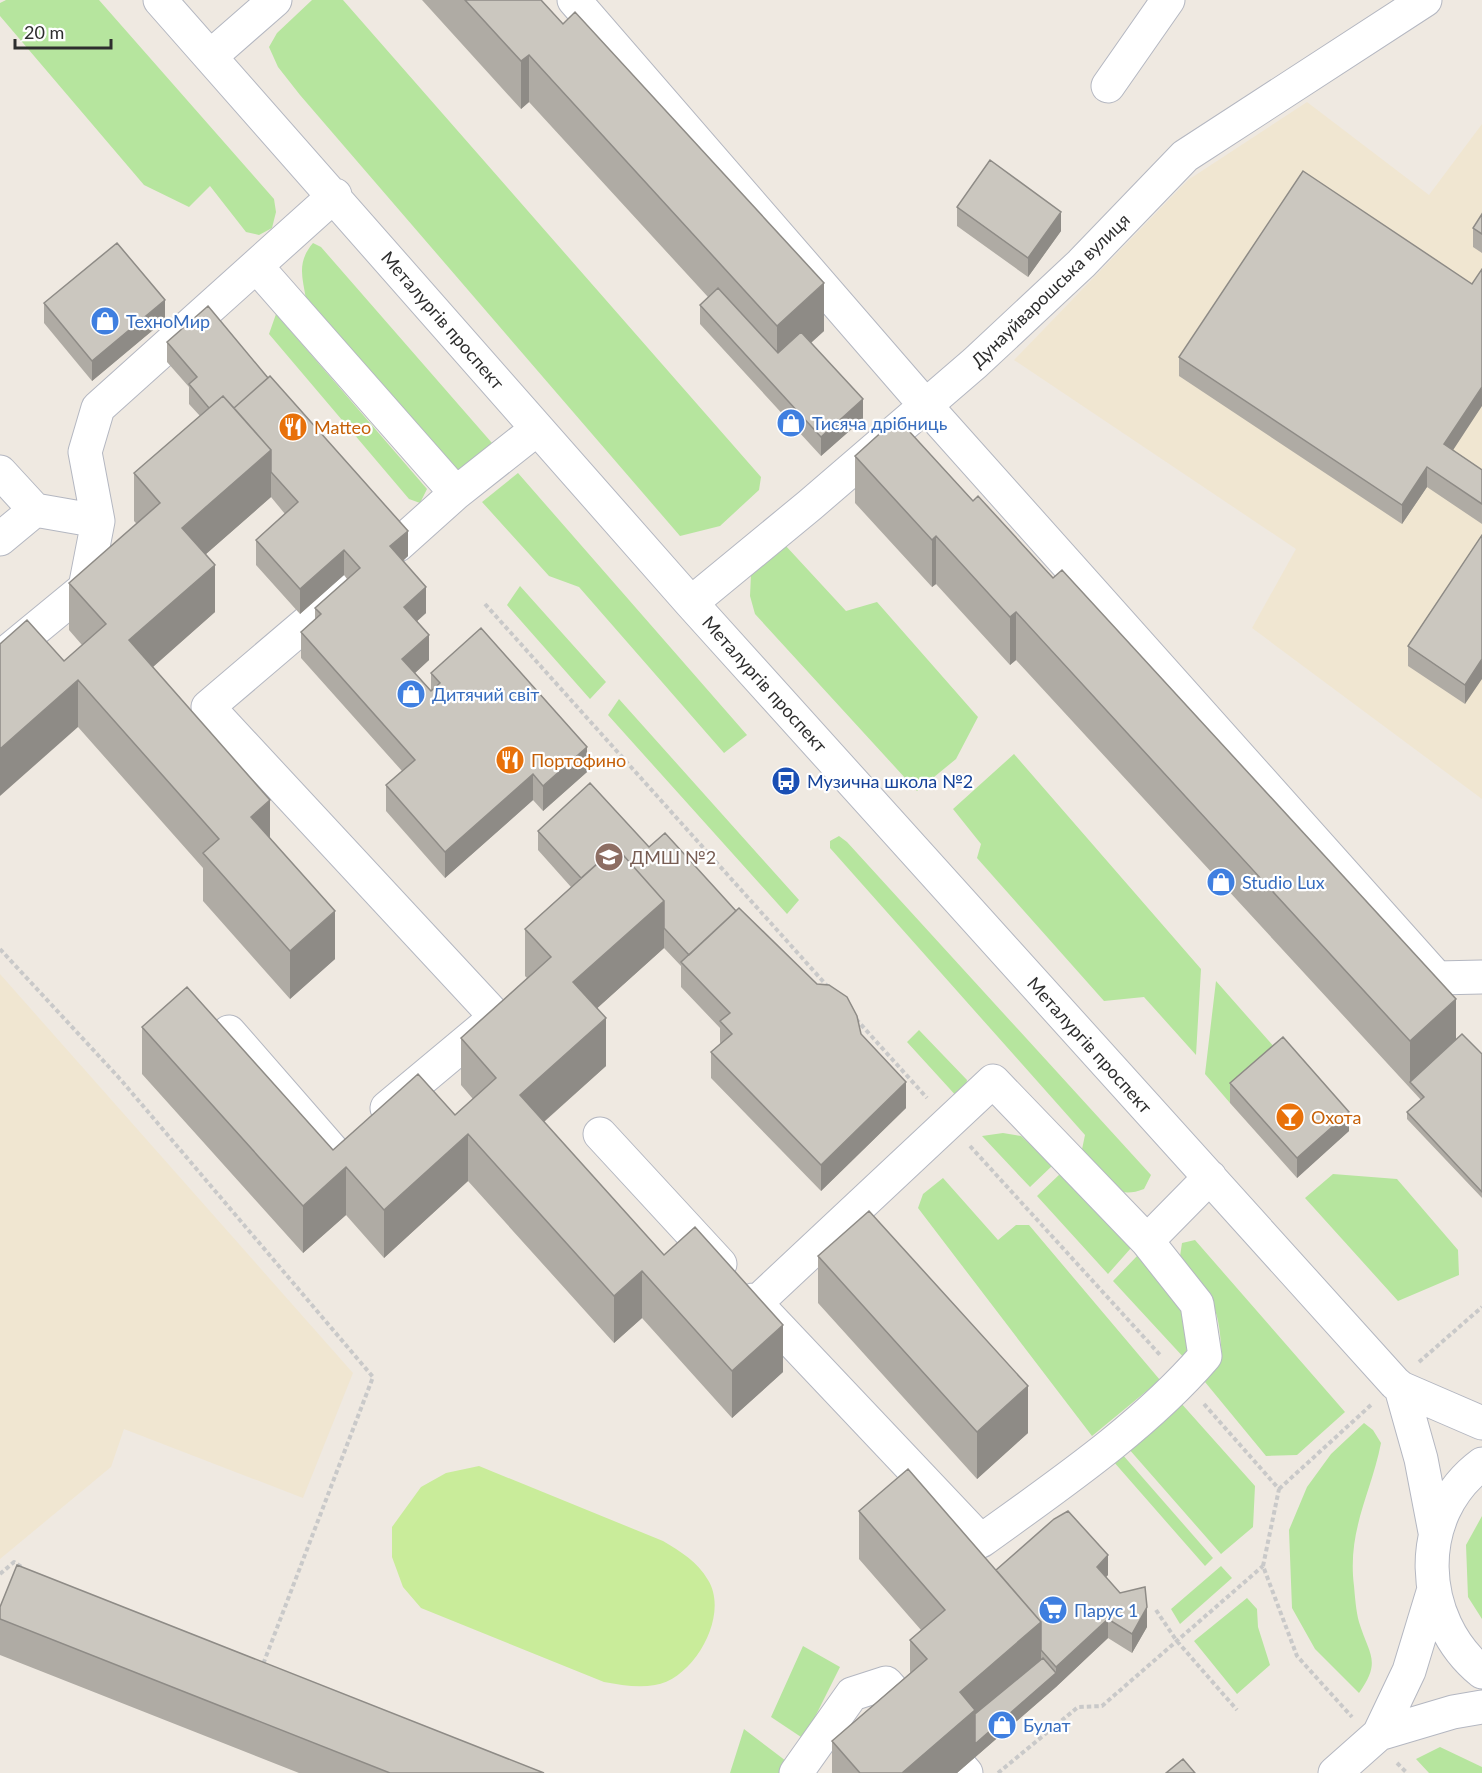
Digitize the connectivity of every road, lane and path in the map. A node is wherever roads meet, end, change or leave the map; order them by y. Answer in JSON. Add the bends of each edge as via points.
{"nodes":[{"id":1,"x":160,"y":0,"type":"edge"},
{"id":2,"x":275,"y":0,"type":"edge"},
{"id":3,"x":574,"y":0,"type":"edge"},
{"id":4,"x":1168,"y":0,"type":"edge"},
{"id":5,"x":1425,"y":0,"type":"edge"},
{"id":6,"x":211,"y":56,"type":"junction"},
{"id":7,"x":1108,"y":86,"type":"dead end"},
{"id":8,"x":335,"y":195,"type":"junction"},
{"id":9,"x":257,"y":267,"type":"junction"},
{"id":10,"x":926,"y":406,"type":"junction"},
{"id":11,"x":537,"y":429,"type":"junction"},
{"id":12,"x":0,"y":472,"type":"edge"},
{"id":13,"x":456,"y":493,"type":"junction"},
{"id":14,"x":35,"y":510,"type":"junction"},
{"id":15,"x":98,"y":521,"type":"junction"},
{"id":16,"x":0,"y":539,"type":"edge"},
{"id":17,"x":398,"y":545,"type":"edge"},
{"id":18,"x":352,"y":584,"type":"edge"},
{"id":19,"x":692,"y":603,"type":"junction"},
{"id":20,"x":0,"y":658,"type":"edge"},
{"id":21,"x":0,"y":949,"type":"edge"},
{"id":22,"x":1482,"y":977,"type":"edge"},
{"id":23,"x":229,"y":1032,"type":"edge"},
{"id":24,"x":600,"y":1134,"type":"dead end"},
{"id":25,"x":1210,"y":1178,"type":"junction"},
{"id":26,"x":1146,"y":1241,"type":"junction"},
{"id":27,"x":756,"y":1303,"type":"junction"},
{"id":28,"x":1401,"y":1388,"type":"junction"},
{"id":29,"x":1482,"y":1422,"type":"edge"},
{"id":30,"x":1482,"y":1464,"type":"edge"},
{"id":31,"x":1436,"y":1532,"type":"junction"},
{"id":32,"x":1263,"y":1566,"type":"dead end"},
{"id":33,"x":32,"y":1573,"type":"edge"},
{"id":34,"x":0,"y":1574,"type":"edge"},
{"id":35,"x":1433,"y":1592,"type":"junction"},
{"id":36,"x":1156,"y":1610,"type":"dead end"},
{"id":37,"x":1176,"y":1640,"type":"junction"},
{"id":38,"x":261,"y":1671,"type":"edge"},
{"id":39,"x":1482,"y":1672,"type":"edge"},
{"id":40,"x":1482,"y":1707,"type":"edge"},
{"id":41,"x":1237,"y":1710,"type":"dead end"},
{"id":42,"x":1379,"y":1734,"type":"junction"},
{"id":43,"x":796,"y":1773,"type":"edge"},
{"id":44,"x":966,"y":1773,"type":"edge"},
{"id":45,"x":998,"y":1773,"type":"edge"},
{"id":46,"x":1335,"y":1773,"type":"edge"}],
"edges":[{"from":1,"to":6,"type":"street","name":"Металургів проспект"},
{"from":2,"to":6,"type":"street"},
{"from":3,"to":10,"type":"street"},
{"from":4,"to":7,"type":"street"},
{"from":5,"to":10,"type":"street","name":"Дунауйварошська вулиця","via":[[1185,156],[1081,264]]},
{"from":6,"to":8,"type":"street","name":"Металургів проспект"},
{"from":8,"to":9,"type":"street"},
{"from":8,"to":11,"type":"street","name":"Металургів проспект"},
{"from":9,"to":13,"type":"street"},
{"from":9,"to":15,"type":"street","via":[[98,408],[85,452]]},
{"from":10,"to":19,"type":"street","name":"Дунауйварошська вулиця"},
{"from":10,"to":22,"type":"street","via":[[1437,978]]},
{"from":11,"to":13,"type":"street"},
{"from":11,"to":19,"type":"street","name":"Металургів проспект"},
{"from":12,"to":14,"type":"street"},
{"from":13,"to":17,"type":"street"},
{"from":14,"to":15,"type":"street"},
{"from":14,"to":16,"type":"street"},
{"from":15,"to":20,"type":"street","via":[[85,588]]},
{"from":18,"to":23,"type":"street","via":[[208,707],[496,1017],[334,1152]]},
{"from":19,"to":25,"type":"street","name":"Металургів проспект"},
{"from":21,"to":38,"type":"path","via":[[121,1080],[373,1377]]},
{"from":24,"to":27,"type":"street"},
{"from":25,"to":26,"type":"street"},
{"from":25,"to":28,"type":"street","name":"Металургів проспект"},
{"from":26,"to":27,"type":"street","via":[[993,1081]]},
{"from":26,"to":27,"type":"street","via":[[1197,1304],[1205,1356],[1184,1381],[1074,1474],[981,1541]]},
{"from":28,"to":29,"type":"street","name":"Металургів проспект"},
{"from":28,"to":31,"type":"street","name":"Металургів проспект"},
{"from":30,"to":31,"type":"street","via":[[1449,1500]]},
{"from":31,"to":35,"type":"street","via":[[1431,1562]]},
{"from":32,"to":37,"type":"path"},
{"from":33,"to":34,"type":"path","via":[[14,1562]]},
{"from":35,"to":39,"type":"street","via":[[1445,1629],[1467,1660]]},
{"from":35,"to":42,"type":"street","via":[[1409,1671]]},
{"from":36,"to":37,"type":"path"},
{"from":37,"to":41,"type":"path"},
{"from":37,"to":45,"type":"path","via":[[1102,1706],[1078,1707]]},
{"from":40,"to":42,"type":"street"},
{"from":42,"to":46,"type":"street"},
{"from":43,"to":44,"type":"street","via":[[852,1694],[886,1683]]}]}
